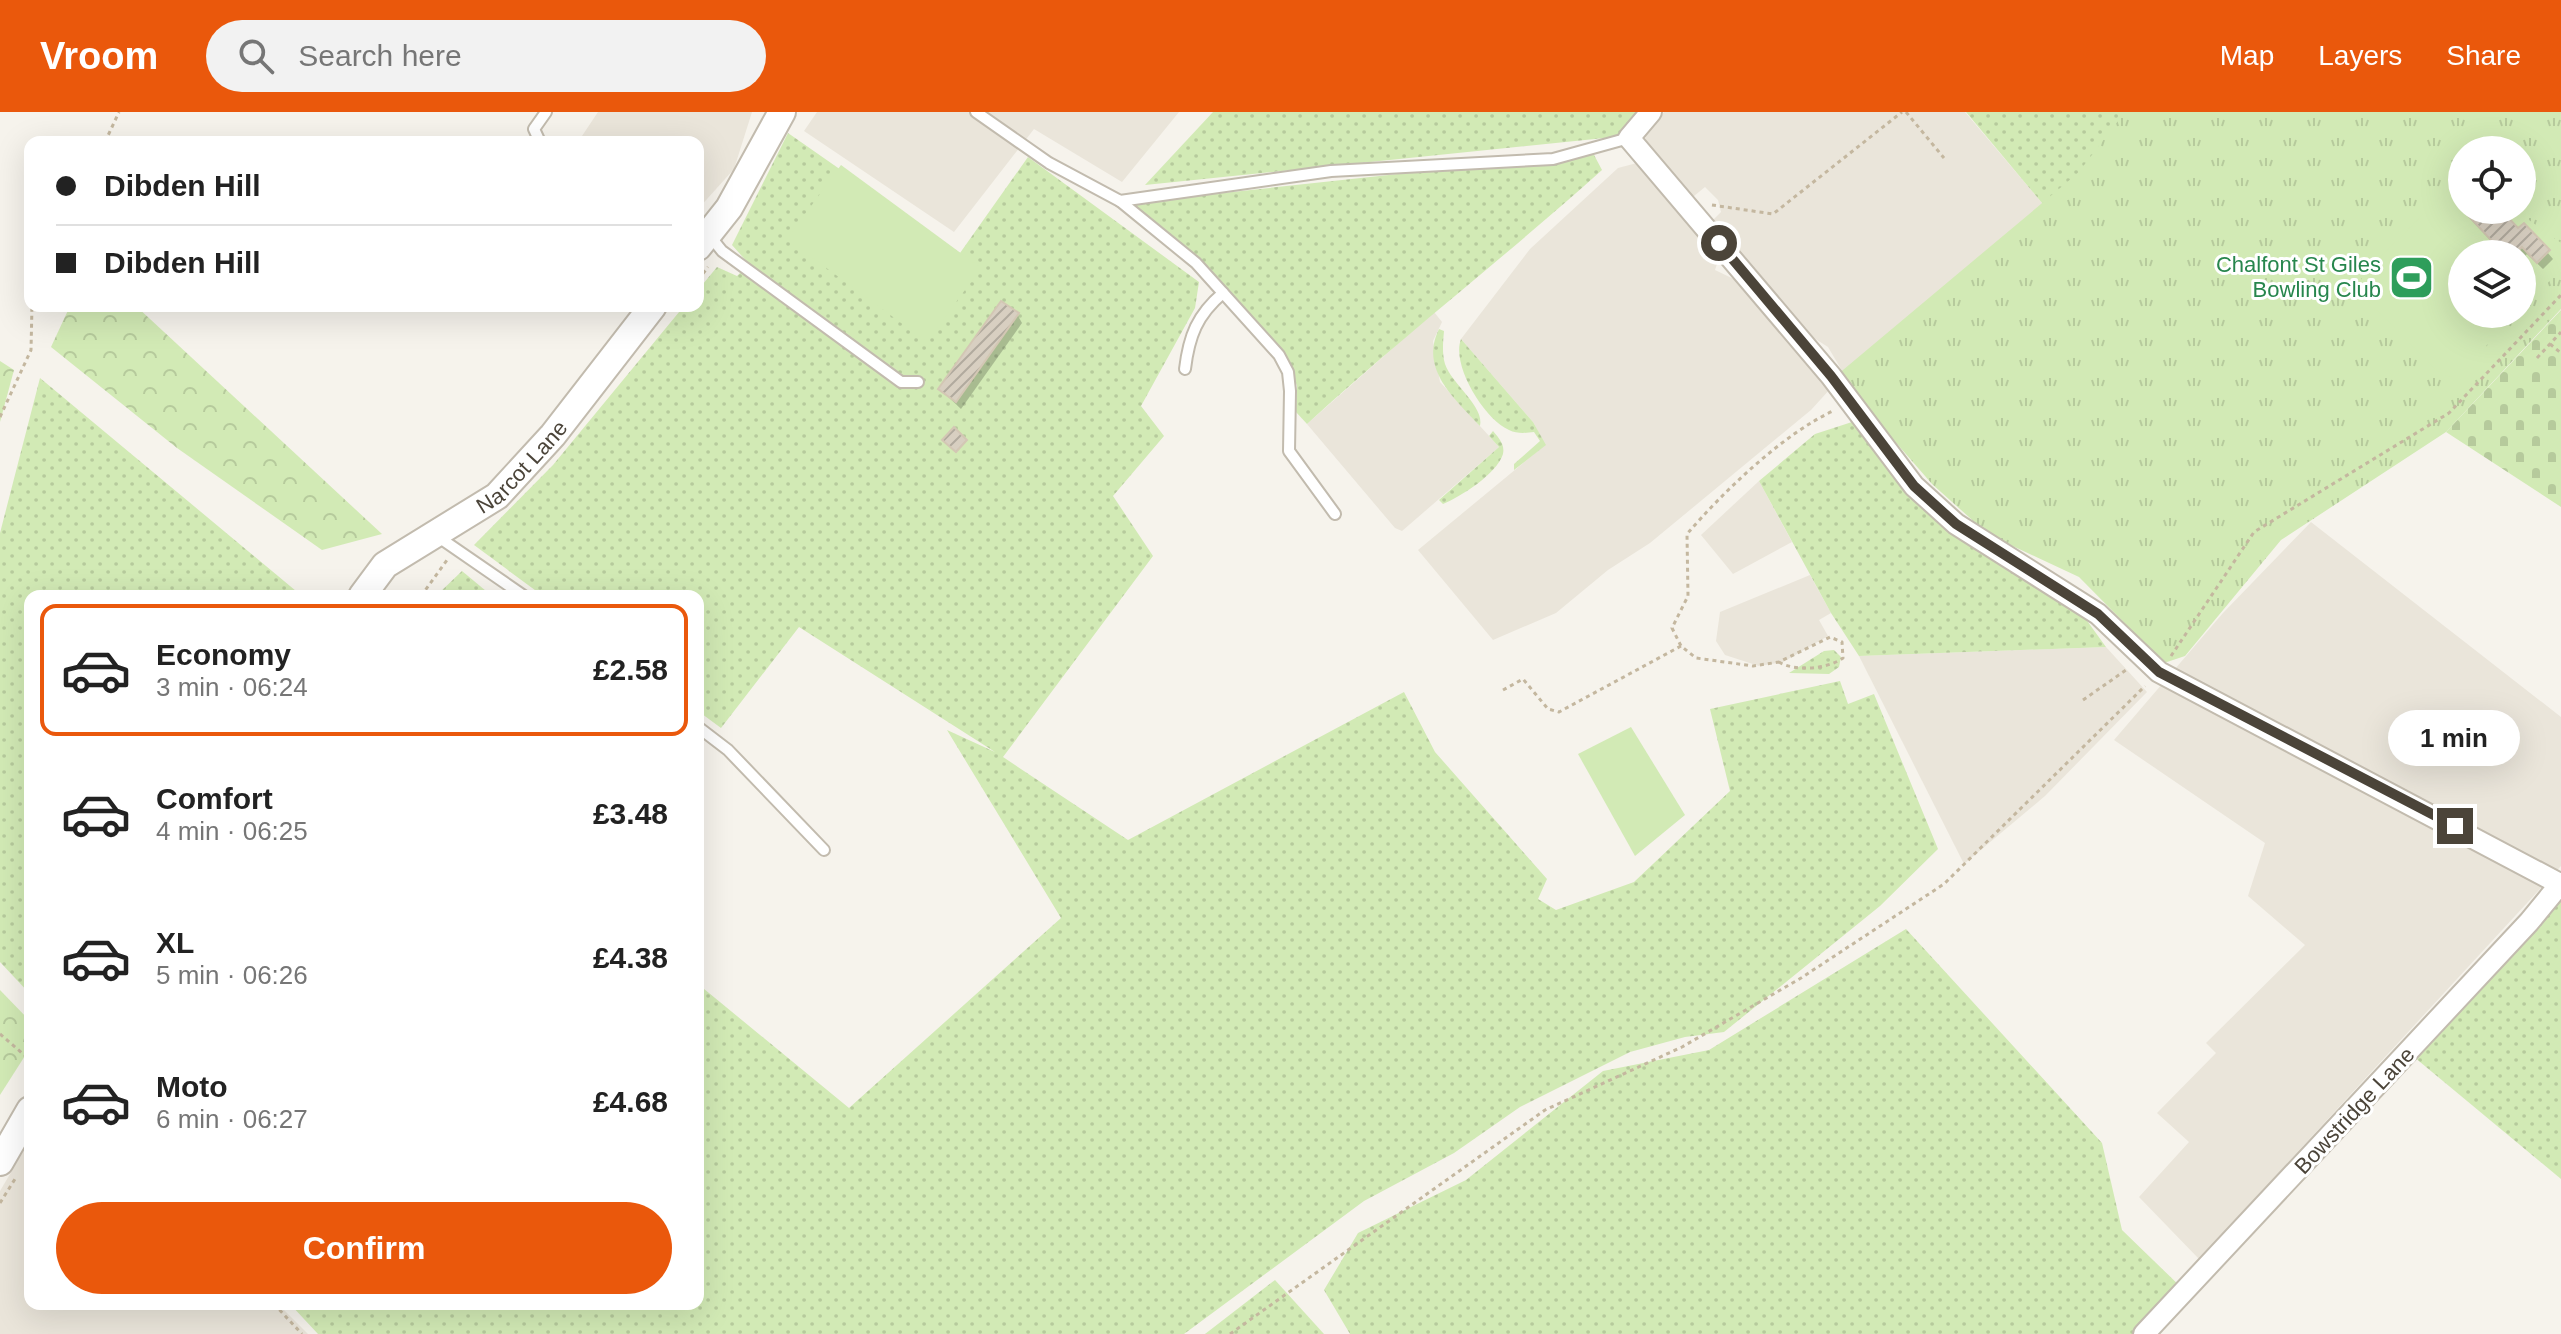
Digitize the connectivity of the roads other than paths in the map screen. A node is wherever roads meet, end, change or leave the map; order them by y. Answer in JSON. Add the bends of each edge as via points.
{"nodes":[{"id":1,"x":546,"y":112,"type":"edge"},
{"id":2,"x":782,"y":112,"type":"edge"},
{"id":3,"x":976,"y":112,"type":"edge"},
{"id":4,"x":1651,"y":112,"type":"edge"},
{"id":5,"x":537,"y":136,"type":"edge"},
{"id":6,"x":1629,"y":138,"type":"junction"},
{"id":7,"x":1120,"y":201,"type":"junction"},
{"id":8,"x":704,"y":234,"type":"edge"},
{"id":9,"x":704,"y":239,"type":"edge"},
{"id":10,"x":1223,"y":293,"type":"junction"},
{"id":11,"x":648,"y":312,"type":"edge"},
{"id":12,"x":1185,"y":369,"type":"dead end"},
{"id":13,"x":918,"y":382,"type":"dead end"},
{"id":14,"x":1335,"y":514,"type":"dead end"},
{"id":15,"x":435,"y":535,"type":"junction"},
{"id":16,"x":366,"y":590,"type":"edge"},
{"id":17,"x":515,"y":590,"type":"edge"},
{"id":18,"x":704,"y":732,"type":"edge"},
{"id":19,"x":824,"y":850,"type":"dead end"},
{"id":20,"x":2561,"y":884,"type":"edge"},
{"id":21,"x":24,"y":1120,"type":"edge"},
{"id":22,"x":0,"y":1162,"type":"edge"},
{"id":23,"x":2144,"y":1334,"type":"edge"}],
"edges":[{"from":1,"to":5,"type":"lane","via":[[534,129]]},
{"from":2,"to":8,"type":"street","via":[[729,208]]},
{"from":3,"to":7,"type":"lane","via":[[1049,163]]},
{"from":4,"to":6,"type":"street"},
{"from":6,"to":7,"type":"lane","via":[[1553,159],[1331,171]]},
{"from":6,"to":20,"type":"street","via":[[1851,402],[1914,486],[1956,524],[2098,614],[2159,672]]},
{"from":7,"to":10,"type":"lane","via":[[1196,263]]},
{"from":9,"to":13,"type":"lane","via":[[901,382]]},
{"from":10,"to":12,"type":"lane","via":[[1204,308],[1189,338]]},
{"from":10,"to":14,"type":"lane","via":[[1288,372],[1289,451]]},
{"from":11,"to":15,"type":"street","name":"Narcot Lane","via":[[553,435],[497,496]]},
{"from":15,"to":16,"type":"street","name":"Narcot Lane","via":[[385,565]]},
{"from":15,"to":17,"type":"lane"},
{"from":18,"to":19,"type":"lane"},
{"from":20,"to":23,"type":"street","name":"Bowstridge Lane"},
{"from":21,"to":22,"type":"street"}]}
